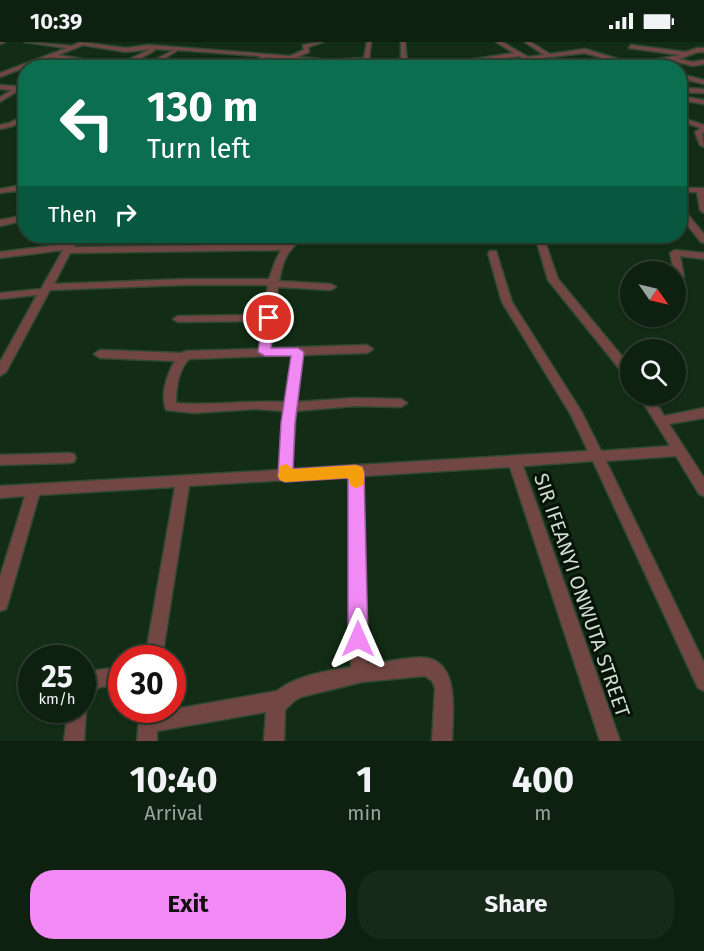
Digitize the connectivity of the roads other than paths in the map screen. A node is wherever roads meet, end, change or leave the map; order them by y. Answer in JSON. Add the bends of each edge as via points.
{"nodes":[{"id":1,"x":27,"y":42,"type":"edge"},
{"id":2,"x":166,"y":42,"type":"edge"},
{"id":3,"x":207,"y":42,"type":"edge"},
{"id":4,"x":321,"y":42,"type":"edge"},
{"id":5,"x":369,"y":42,"type":"edge"},
{"id":6,"x":403,"y":42,"type":"edge"},
{"id":7,"x":499,"y":42,"type":"edge"},
{"id":8,"x":508,"y":42,"type":"edge"},
{"id":9,"x":527,"y":42,"type":"edge"},
{"id":10,"x":81,"y":43,"type":"edge"},
{"id":11,"x":631,"y":47,"type":"dead end"},
{"id":12,"x":55,"y":48,"type":"edge"},
{"id":13,"x":156,"y":48,"type":"junction"},
{"id":14,"x":702,"y":49,"type":"edge"},
{"id":15,"x":177,"y":50,"type":"junction"},
{"id":16,"x":196,"y":52,"type":"junction"},
{"id":17,"x":520,"y":54,"type":"junction"},
{"id":18,"x":266,"y":55,"type":"junction"},
{"id":19,"x":548,"y":55,"type":"junction"},
{"id":20,"x":687,"y":55,"type":"junction"},
{"id":21,"x":291,"y":58,"type":"junction"},
{"id":22,"x":530,"y":58,"type":"junction"},
{"id":23,"x":226,"y":59,"type":"dead end"},
{"id":24,"x":674,"y":59,"type":"junction"},
{"id":25,"x":27,"y":60,"type":"edge"},
{"id":26,"x":33,"y":60,"type":"edge"},
{"id":27,"x":94,"y":60,"type":"edge"},
{"id":28,"x":131,"y":60,"type":"edge"},
{"id":29,"x":159,"y":60,"type":"edge"},
{"id":30,"x":242,"y":60,"type":"edge"},
{"id":31,"x":260,"y":60,"type":"edge"},
{"id":32,"x":302,"y":60,"type":"edge"},
{"id":33,"x":366,"y":60,"type":"edge"},
{"id":34,"x":402,"y":60,"type":"edge"},
{"id":35,"x":482,"y":60,"type":"edge"},
{"id":36,"x":533,"y":60,"type":"edge"},
{"id":37,"x":616,"y":60,"type":"edge"},
{"id":38,"x":668,"y":60,"type":"edge"},
{"id":39,"x":678,"y":60,"type":"edge"},
{"id":40,"x":687,"y":62,"type":"edge"},
{"id":41,"x":704,"y":62,"type":"edge"},
{"id":42,"x":18,"y":64,"type":"edge"},
{"id":43,"x":16,"y":69,"type":"edge"},
{"id":44,"x":1,"y":71,"type":"edge"},
{"id":45,"x":687,"y":78,"type":"edge"},
{"id":46,"x":704,"y":82,"type":"edge"},
{"id":47,"x":0,"y":87,"type":"edge"},
{"id":48,"x":18,"y":89,"type":"edge"},
{"id":49,"x":687,"y":90,"type":"edge"},
{"id":50,"x":18,"y":91,"type":"edge"},
{"id":51,"x":704,"y":91,"type":"edge"},
{"id":52,"x":0,"y":100,"type":"edge"},
{"id":53,"x":687,"y":100,"type":"edge"},
{"id":54,"x":704,"y":102,"type":"edge"},
{"id":55,"x":18,"y":121,"type":"edge"},
{"id":56,"x":687,"y":122,"type":"edge"},
{"id":57,"x":11,"y":125,"type":"junction"},
{"id":58,"x":18,"y":125,"type":"edge"},
{"id":59,"x":0,"y":127,"type":"edge"},
{"id":60,"x":704,"y":128,"type":"edge"},
{"id":61,"x":704,"y":146,"type":"edge"},
{"id":62,"x":18,"y":189,"type":"edge"},
{"id":63,"x":702,"y":190,"type":"edge"},
{"id":64,"x":0,"y":191,"type":"edge"},
{"id":65,"x":704,"y":210,"type":"edge"},
{"id":66,"x":18,"y":219,"type":"edge"},
{"id":67,"x":687,"y":219,"type":"edge"},
{"id":68,"x":0,"y":223,"type":"edge"},
{"id":69,"x":704,"y":240,"type":"edge"},
{"id":70,"x":72,"y":243,"type":"edge"},
{"id":71,"x":150,"y":243,"type":"edge"},
{"id":72,"x":235,"y":243,"type":"edge"},
{"id":73,"x":293,"y":243,"type":"edge"},
{"id":74,"x":541,"y":243,"type":"edge"},
{"id":75,"x":232,"y":247,"type":"junction"},
{"id":76,"x":287,"y":247,"type":"junction"},
{"id":77,"x":69,"y":248,"type":"junction"},
{"id":78,"x":150,"y":248,"type":"junction"},
{"id":79,"x":493,"y":253,"type":"dead end"},
{"id":80,"x":0,"y":255,"type":"edge"},
{"id":81,"x":704,"y":256,"type":"edge"},
{"id":82,"x":676,"y":261,"type":"edge"},
{"id":83,"x":272,"y":283,"type":"junction"},
{"id":84,"x":331,"y":287,"type":"dead end"},
{"id":85,"x":47,"y":289,"type":"junction"},
{"id":86,"x":0,"y":296,"type":"edge"},
{"id":87,"x":269,"y":318,"type":"junction"},
{"id":88,"x":178,"y":319,"type":"dead end"},
{"id":89,"x":367,"y":349,"type":"dead end"},
{"id":90,"x":265,"y":352,"type":"junction"},
{"id":91,"x":298,"y":352,"type":"junction"},
{"id":92,"x":100,"y":354,"type":"dead end"},
{"id":93,"x":182,"y":357,"type":"junction"},
{"id":94,"x":620,"y":362,"type":"edge"},
{"id":95,"x":0,"y":372,"type":"edge"},
{"id":96,"x":401,"y":403,"type":"dead end"},
{"id":97,"x":651,"y":405,"type":"edge"},
{"id":98,"x":290,"y":407,"type":"junction"},
{"id":99,"x":704,"y":413,"type":"edge"},
{"id":100,"x":660,"y":421,"type":"junction"},
{"id":101,"x":679,"y":451,"type":"junction"},
{"id":102,"x":597,"y":456,"type":"junction"},
{"id":103,"x":69,"y":458,"type":"dead end"},
{"id":104,"x":0,"y":460,"type":"edge"},
{"id":105,"x":515,"y":462,"type":"junction"},
{"id":106,"x":356,"y":472,"type":"junction"},
{"id":107,"x":285,"y":476,"type":"junction"},
{"id":108,"x":183,"y":482,"type":"junction"},
{"id":109,"x":34,"y":490,"type":"junction"},
{"id":110,"x":704,"y":490,"type":"edge"},
{"id":111,"x":0,"y":492,"type":"edge"},
{"id":112,"x":0,"y":603,"type":"edge"},
{"id":113,"x":156,"y":645,"type":"edge"},
{"id":114,"x":362,"y":673,"type":"junction"},
{"id":115,"x":704,"y":682,"type":"edge"},
{"id":116,"x":280,"y":700,"type":"junction"},
{"id":117,"x":76,"y":723,"type":"edge"},
{"id":118,"x":148,"y":724,"type":"edge"},
{"id":119,"x":74,"y":741,"type":"edge"},
{"id":120,"x":274,"y":741,"type":"edge"},
{"id":121,"x":442,"y":741,"type":"edge"},
{"id":122,"x":610,"y":741,"type":"edge"}],
"edges":[{"from":1,"to":12,"type":"street"},
{"from":2,"to":13,"type":"street"},
{"from":3,"to":16,"type":"street"},
{"from":4,"to":21,"type":"street","via":[[304,46],[307,51]]},
{"from":5,"to":33,"type":"street"},
{"from":6,"to":34,"type":"street"},
{"from":7,"to":8,"type":"street"},
{"from":7,"to":17,"type":"street"},
{"from":9,"to":19,"type":"street"},
{"from":10,"to":12,"type":"street"},
{"from":10,"to":13,"type":"street","via":[[126,50]]},
{"from":11,"to":20,"type":"street"},
{"from":12,"to":25,"type":"street"},
{"from":12,"to":26,"type":"street"},
{"from":12,"to":27,"type":"street"},
{"from":13,"to":15,"type":"street"},
{"from":13,"to":28,"type":"street"},
{"from":14,"to":20,"type":"street"},
{"from":15,"to":16,"type":"street"},
{"from":15,"to":29,"type":"street"},
{"from":16,"to":18,"type":"street"},
{"from":17,"to":22,"type":"street"},
{"from":17,"to":35,"type":"street"},
{"from":18,"to":21,"type":"street"},
{"from":18,"to":31,"type":"street"},
{"from":19,"to":22,"type":"street"},
{"from":19,"to":37,"type":"street","via":[[589,51]]},
{"from":20,"to":24,"type":"street"},
{"from":21,"to":32,"type":"street"},
{"from":22,"to":36,"type":"street"},
{"from":23,"to":30,"type":"street"},
{"from":24,"to":38,"type":"street"},
{"from":24,"to":39,"type":"street"},
{"from":40,"to":41,"type":"street"},
{"from":42,"to":44,"type":"street"},
{"from":43,"to":44,"type":"street"},
{"from":45,"to":46,"type":"street"},
{"from":47,"to":48,"type":"street"},
{"from":49,"to":51,"type":"street"},
{"from":50,"to":52,"type":"street"},
{"from":53,"to":54,"type":"street"},
{"from":55,"to":57,"type":"street"},
{"from":56,"to":60,"type":"street"},
{"from":57,"to":58,"type":"street"},
{"from":57,"to":59,"type":"street"},
{"from":60,"to":61,"type":"street","via":[[698,132]]},
{"from":62,"to":64,"type":"street"},
{"from":63,"to":65,"type":"street"},
{"from":66,"to":68,"type":"street"},
{"from":67,"to":69,"type":"street"},
{"from":70,"to":77,"type":"street"},
{"from":71,"to":78,"type":"street"},
{"from":72,"to":75,"type":"street"},
{"from":73,"to":76,"type":"street"},
{"from":74,"to":94,"type":"street","via":[[553,280]]},
{"from":75,"to":76,"type":"street"},
{"from":75,"to":78,"type":"street"},
{"from":76,"to":83,"type":"street"},
{"from":77,"to":78,"type":"street"},
{"from":77,"to":80,"type":"street"},
{"from":77,"to":85,"type":"street"},
{"from":79,"to":102,"type":"street","via":[[507,302],[577,414]]},
{"from":81,"to":82,"type":"street","via":[[675,253]]},
{"from":83,"to":84,"type":"street"},
{"from":83,"to":85,"type":"street","via":[[176,282]]},
{"from":83,"to":87,"type":"street"},
{"from":85,"to":86,"type":"street"},
{"from":85,"to":95,"type":"street"},
{"from":87,"to":88,"type":"street"},
{"from":87,"to":90,"type":"street"},
{"from":89,"to":91,"type":"street"},
{"from":90,"to":91,"type":"street"},
{"from":90,"to":93,"type":"street","via":[[194,353]]},
{"from":91,"to":98,"type":"street"},
{"from":92,"to":93,"type":"street"},
{"from":93,"to":98,"type":"street","via":[[170,406]]},
{"from":96,"to":98,"type":"street"},
{"from":97,"to":100,"type":"street"},
{"from":98,"to":107,"type":"street"},
{"from":99,"to":100,"type":"street"},
{"from":100,"to":101,"type":"street"},
{"from":101,"to":102,"type":"street"},
{"from":101,"to":110,"type":"street"},
{"from":102,"to":105,"type":"street"},
{"from":102,"to":115,"type":"street"},
{"from":103,"to":104,"type":"street"},
{"from":105,"to":106,"type":"street"},
{"from":105,"to":122,"type":"street","name":"SIR IFEANYI ONWUTA STREET"},
{"from":106,"to":107,"type":"street"},
{"from":106,"to":114,"type":"street","via":[[358,663]]},
{"from":107,"to":108,"type":"street"},
{"from":108,"to":109,"type":"street"},
{"from":108,"to":113,"type":"street"},
{"from":109,"to":111,"type":"street"},
{"from":109,"to":112,"type":"street"},
{"from":114,"to":116,"type":"street","via":[[295,690]]},
{"from":114,"to":121,"type":"street","via":[[427,667],[439,675],[444,688]]},
{"from":116,"to":118,"type":"street"},
{"from":116,"to":120,"type":"street","via":[[273,721]]},
{"from":117,"to":119,"type":"street"}]}
